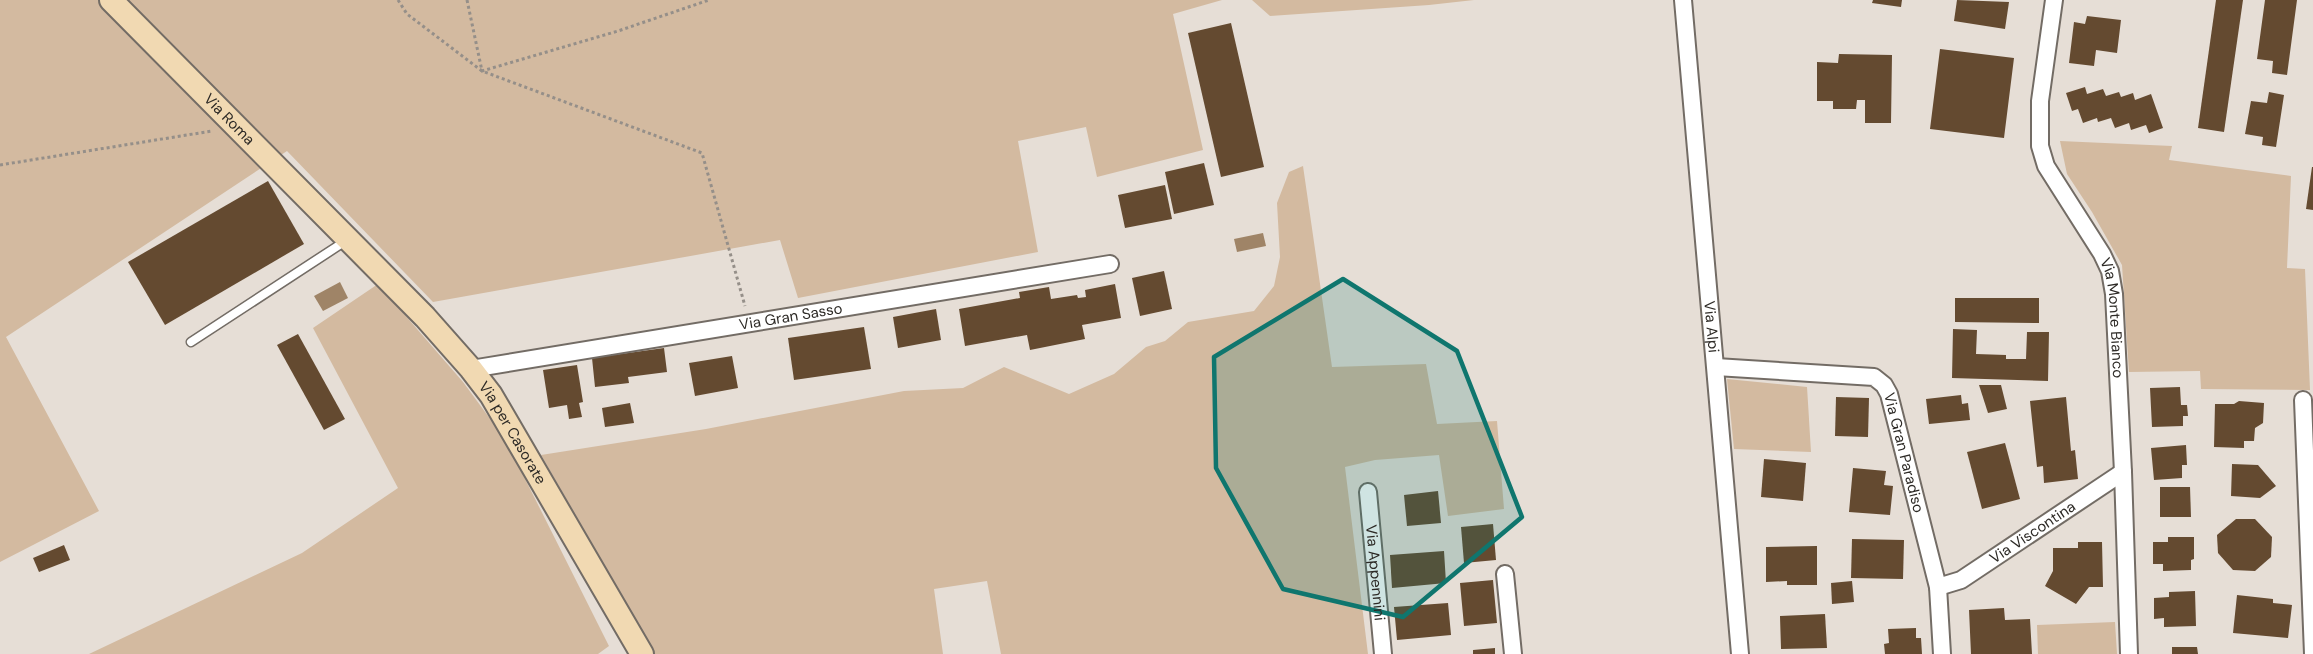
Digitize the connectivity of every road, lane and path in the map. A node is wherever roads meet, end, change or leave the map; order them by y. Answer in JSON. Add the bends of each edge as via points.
{"nodes":[{"id":1,"x":111,"y":0,"type":"edge"},
{"id":2,"x":398,"y":0,"type":"edge"},
{"id":3,"x":467,"y":0,"type":"edge"},
{"id":4,"x":709,"y":0,"type":"edge"},
{"id":5,"x":1683,"y":0,"type":"edge"},
{"id":6,"x":2054,"y":0,"type":"edge"},
{"id":7,"x":482,"y":71,"type":"junction"},
{"id":8,"x":238,"y":127,"type":"junction"},
{"id":9,"x":0,"y":165,"type":"edge"},
{"id":10,"x":348,"y":240,"type":"junction"},
{"id":11,"x":1110,"y":264,"type":"dead end"},
{"id":12,"x":749,"y":323,"type":"junction"},
{"id":13,"x":191,"y":342,"type":"dead end"},
{"id":14,"x":1716,"y":367,"type":"junction"},
{"id":15,"x":471,"y":369,"type":"junction"},
{"id":16,"x":2303,"y":400,"type":"dead end"},
{"id":17,"x":2123,"y":472,"type":"junction"},
{"id":18,"x":1368,"y":492,"type":"dead end"},
{"id":19,"x":1505,"y":574,"type":"dead end"},
{"id":20,"x":1938,"y":587,"type":"junction"},
{"id":21,"x":642,"y":654,"type":"edge"},
{"id":22,"x":1383,"y":654,"type":"edge"},
{"id":23,"x":1513,"y":654,"type":"edge"},
{"id":24,"x":1740,"y":654,"type":"edge"},
{"id":25,"x":1942,"y":654,"type":"edge"},
{"id":26,"x":2129,"y":654,"type":"edge"},
{"id":27,"x":2313,"y":654,"type":"edge"}],
"edges":[{"from":1,"to":8,"type":"street","name":"Via Roma"},
{"from":2,"to":7,"type":"path","via":[[407,14]]},
{"from":3,"to":7,"type":"path"},
{"from":4,"to":7,"type":"path"},
{"from":5,"to":14,"type":"street","name":"Via Alpi"},
{"from":6,"to":17,"type":"street","name":"Via Monte Bianco","via":[[2040,101],[2040,146],[2046,166],[2110,272]]},
{"from":7,"to":12,"type":"path","via":[[702,153]]},
{"from":8,"to":9,"type":"path"},
{"from":8,"to":10,"type":"street","name":"Via Roma"},
{"from":10,"to":13,"type":"lane"},
{"from":10,"to":15,"type":"street","name":"Via per Casorate"},
{"from":11,"to":12,"type":"street","name":"Via Gran Sasso"},
{"from":12,"to":15,"type":"street","name":"Via Gran Sasso"},
{"from":14,"to":20,"type":"street","name":"Via Gran Paradiso","via":[[1874,377],[1884,385]]},
{"from":14,"to":24,"type":"street","name":"Via Alpi"},
{"from":15,"to":21,"type":"street","name":"Via per Casorate","via":[[491,395]]},
{"from":16,"to":27,"type":"street"},
{"from":17,"to":20,"type":"street","name":"Via Viscontina","via":[[1960,580]]},
{"from":17,"to":26,"type":"street","name":"Via Monte Bianco"},
{"from":18,"to":22,"type":"street","name":"Via Appennini"},
{"from":19,"to":23,"type":"street"},
{"from":20,"to":25,"type":"street","name":"Via Gran Paradiso"}]}
